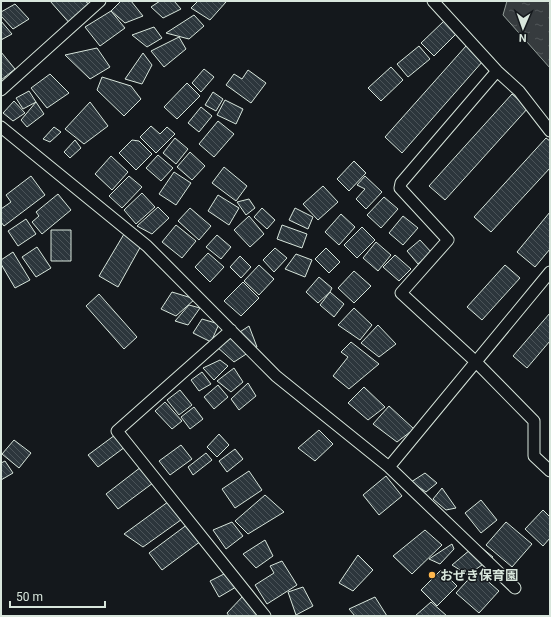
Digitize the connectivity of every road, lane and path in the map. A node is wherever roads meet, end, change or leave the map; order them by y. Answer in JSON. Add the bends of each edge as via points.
{"nodes":[{"id":1,"x":100,"y":1,"type":"edge"},
{"id":2,"x":433,"y":1,"type":"edge"},
{"id":3,"x":496,"y":71,"type":"junction"},
{"id":4,"x":1,"y":90,"type":"edge"},
{"id":5,"x":1,"y":127,"type":"edge"},
{"id":6,"x":550,"y":131,"type":"edge"},
{"id":7,"x":550,"y":272,"type":"edge"},
{"id":8,"x":231,"y":330,"type":"junction"},
{"id":9,"x":476,"y":362,"type":"junction"},
{"id":10,"x":389,"y":467,"type":"junction"},
{"id":11,"x":550,"y":471,"type":"edge"},
{"id":12,"x":515,"y":588,"type":"dead end"},
{"id":13,"x":265,"y":616,"type":"edge"}],
"edges":[{"from":1,"to":4,"type":"street"},
{"from":2,"to":3,"type":"street"},
{"from":3,"to":6,"type":"street","via":[[519,91]]},
{"from":3,"to":9,"type":"street","via":[[401,183],[400,188],[448,240],[401,293]]},
{"from":5,"to":8,"type":"street","via":[[147,246]]},
{"from":7,"to":9,"type":"street"},
{"from":8,"to":10,"type":"street","via":[[276,376]]},
{"from":8,"to":13,"type":"street","via":[[117,430]]},
{"from":9,"to":10,"type":"street"},
{"from":9,"to":11,"type":"street","via":[[534,420],[534,456]]},
{"from":10,"to":12,"type":"street"}]}
